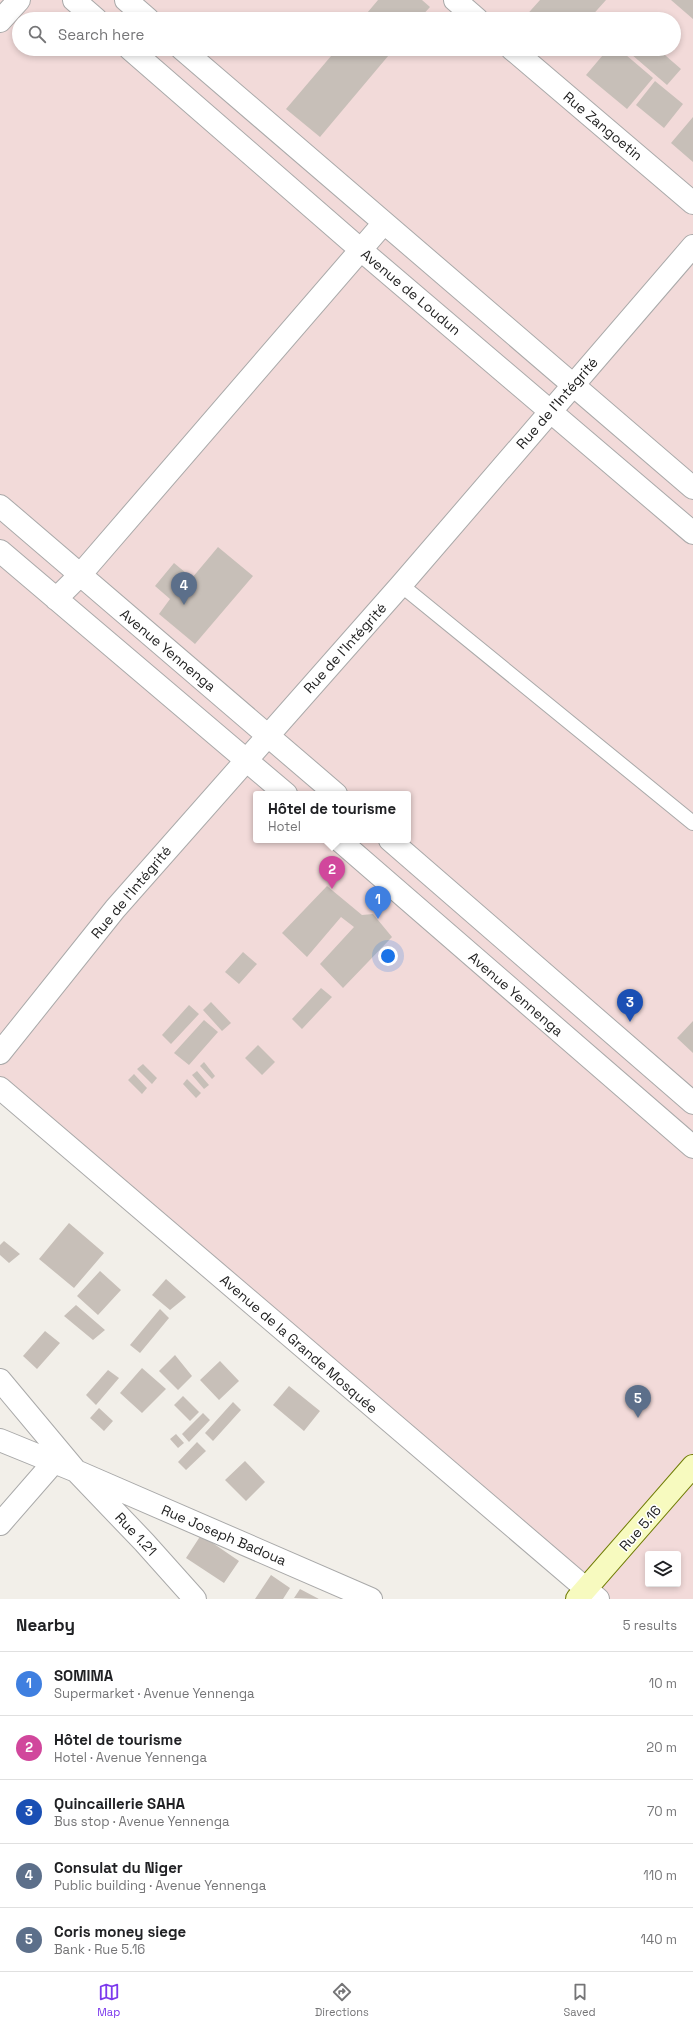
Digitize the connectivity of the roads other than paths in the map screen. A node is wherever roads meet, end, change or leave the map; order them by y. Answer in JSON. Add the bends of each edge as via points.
{"nodes":[{"id":1,"x":19,"y":0,"type":"edge"},
{"id":2,"x":74,"y":0,"type":"edge"},
{"id":3,"x":126,"y":0,"type":"edge"},
{"id":4,"x":455,"y":0,"type":"edge"},
{"id":5,"x":88,"y":12,"type":"edge"},
{"id":6,"x":140,"y":12,"type":"edge"},
{"id":7,"x":469,"y":12,"type":"edge"},
{"id":8,"x":0,"y":21,"type":"edge"},
{"id":9,"x":138,"y":56,"type":"edge"},
{"id":10,"x":190,"y":56,"type":"edge"},
{"id":11,"x":520,"y":56,"type":"edge"},
{"id":12,"x":693,"y":203,"type":"edge"},
{"id":13,"x":383,"y":224,"type":"junction"},
{"id":14,"x":693,"y":246,"type":"edge"},
{"id":15,"x":361,"y":250,"type":"junction"},
{"id":16,"x":573,"y":385,"type":"junction"},
{"id":17,"x":550,"y":410,"type":"junction"},
{"id":18,"x":665,"y":464,"type":"junction"},
{"id":19,"x":693,"y":488,"type":"edge"},
{"id":20,"x":642,"y":489,"type":"junction"},
{"id":21,"x":0,"y":506,"type":"edge"},
{"id":22,"x":693,"y":533,"type":"edge"},
{"id":23,"x":0,"y":552,"type":"edge"},
{"id":24,"x":80,"y":575,"type":"junction"},
{"id":25,"x":401,"y":585,"type":"junction"},
{"id":26,"x":56,"y":599,"type":"junction"},
{"id":27,"x":268,"y":735,"type":"junction"},
{"id":28,"x":246,"y":759,"type":"junction"},
{"id":29,"x":283,"y":791,"type":"edge"},
{"id":30,"x":333,"y":791,"type":"edge"},
{"id":31,"x":693,"y":823,"type":"edge"},
{"id":32,"x":342,"y":843,"type":"edge"},
{"id":33,"x":393,"y":843,"type":"edge"},
{"id":34,"x":0,"y":1053,"type":"edge"},
{"id":35,"x":0,"y":1088,"type":"edge"},
{"id":36,"x":693,"y":1103,"type":"edge"},
{"id":37,"x":693,"y":1147,"type":"edge"},
{"id":38,"x":0,"y":1380,"type":"edge"},
{"id":39,"x":0,"y":1440,"type":"edge"},
{"id":40,"x":54,"y":1462,"type":"junction"},
{"id":41,"x":693,"y":1466,"type":"edge"},
{"id":42,"x":76,"y":1471,"type":"junction"},
{"id":43,"x":0,"y":1524,"type":"edge"},
{"id":44,"x":587,"y":1596,"type":"edge"},
{"id":45,"x":195,"y":1599,"type":"edge"},
{"id":46,"x":371,"y":1599,"type":"edge"}],
"edges":[{"from":1,"to":8,"type":"street"},
{"from":2,"to":5,"type":"street"},
{"from":3,"to":6,"type":"street"},
{"from":4,"to":7,"type":"street"},
{"from":9,"to":15,"type":"street","name":"Avenue de Loudun"},
{"from":10,"to":13,"type":"street"},
{"from":11,"to":12,"type":"street","name":"Rue Zangoetin"},
{"from":13,"to":15,"type":"street"},
{"from":13,"to":16,"type":"street"},
{"from":14,"to":16,"type":"street","name":"Rue de l'Intégrité"},
{"from":15,"to":17,"type":"street","name":"Avenue de Loudun"},
{"from":15,"to":24,"type":"street"},
{"from":16,"to":17,"type":"street","name":"Rue de l'Intégrité"},
{"from":16,"to":18,"type":"street"},
{"from":17,"to":20,"type":"street","name":"Avenue de Loudun"},
{"from":17,"to":25,"type":"street","name":"Rue de l'Intégrité"},
{"from":18,"to":19,"type":"street"},
{"from":18,"to":20,"type":"street"},
{"from":20,"to":22,"type":"street","name":"Avenue de Loudun"},
{"from":21,"to":24,"type":"street","name":"Avenue Yennenga"},
{"from":23,"to":26,"type":"street"},
{"from":24,"to":26,"type":"street"},
{"from":24,"to":27,"type":"street","name":"Avenue Yennenga"},
{"from":25,"to":27,"type":"street","name":"Rue de l'Intégrité"},
{"from":25,"to":31,"type":"lane"},
{"from":26,"to":28,"type":"street"},
{"from":27,"to":28,"type":"street","name":"Rue de l'Intégrité"},
{"from":27,"to":30,"type":"street","name":"Avenue Yennenga"},
{"from":28,"to":29,"type":"street"},
{"from":28,"to":34,"type":"street","name":"Rue de l'Intégrité","via":[[115,909]]},
{"from":32,"to":37,"type":"street","name":"Avenue Yennenga"},
{"from":33,"to":36,"type":"street"},
{"from":35,"to":44,"type":"street","name":"Avenue de la Grande Mosquée"},
{"from":38,"to":42,"type":"street","name":"Rue 1.21"},
{"from":39,"to":40,"type":"street","name":"Rue Joseph Badoua"},
{"from":40,"to":42,"type":"street","name":"Rue Joseph Badoua"},
{"from":40,"to":43,"type":"street"},
{"from":41,"to":44,"type":"main road","name":"Rue 5.16"},
{"from":42,"to":45,"type":"street","name":"Rue 1.21"},
{"from":42,"to":46,"type":"street","name":"Rue Joseph Badoua"}]}
